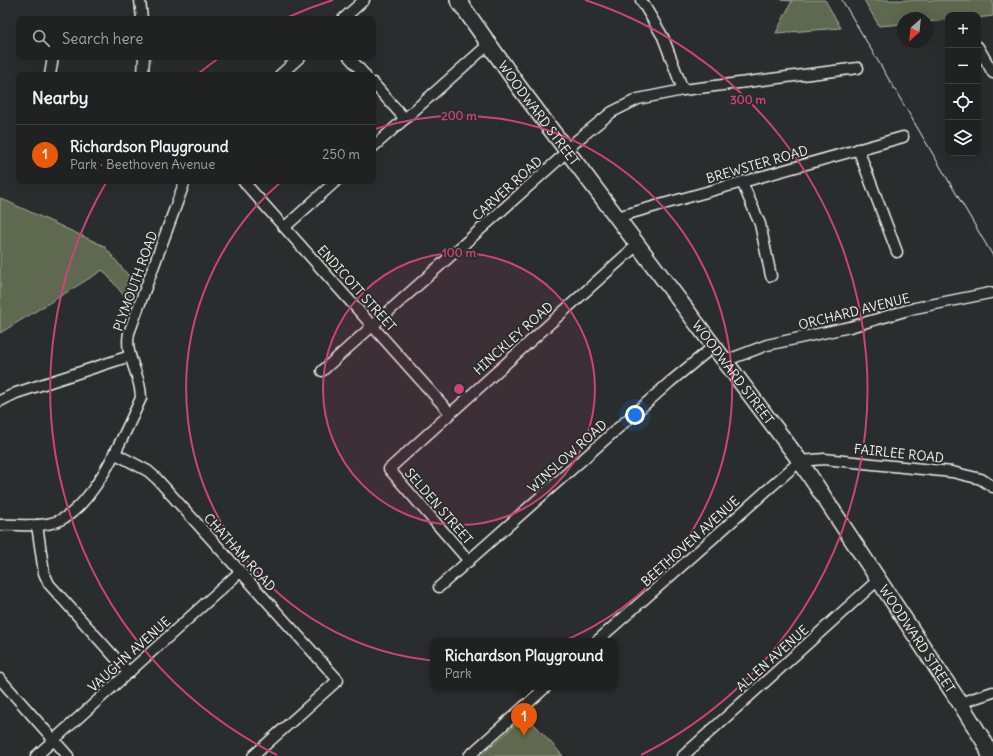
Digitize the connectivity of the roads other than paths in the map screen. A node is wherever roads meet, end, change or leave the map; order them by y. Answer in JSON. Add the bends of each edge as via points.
{"nodes":[{"id":1,"x":140,"y":0,"type":"edge"},
{"id":2,"x":364,"y":0,"type":"edge"},
{"id":3,"x":458,"y":0,"type":"edge"},
{"id":4,"x":641,"y":0,"type":"edge"},
{"id":5,"x":142,"y":16,"type":"edge"},
{"id":6,"x":346,"y":16,"type":"edge"},
{"id":7,"x":489,"y":44,"type":"junction"},
{"id":8,"x":979,"y":48,"type":"edge"},
{"id":9,"x":52,"y":60,"type":"edge"},
{"id":10,"x":144,"y":60,"type":"edge"},
{"id":11,"x":297,"y":60,"type":"edge"},
{"id":12,"x":352,"y":60,"type":"edge"},
{"id":13,"x":858,"y":68,"type":"dead end"},
{"id":14,"x":50,"y":72,"type":"edge"},
{"id":15,"x":142,"y":72,"type":"edge"},
{"id":16,"x":283,"y":72,"type":"edge"},
{"id":17,"x":363,"y":72,"type":"edge"},
{"id":18,"x":993,"y":73,"type":"edge"},
{"id":19,"x":376,"y":87,"type":"edge"},
{"id":20,"x":683,"y":90,"type":"junction"},
{"id":21,"x":405,"y":119,"type":"junction"},
{"id":22,"x":903,"y":137,"type":"dead end"},
{"id":23,"x":376,"y":144,"type":"edge"},
{"id":24,"x":858,"y":149,"type":"junction"},
{"id":25,"x":567,"y":150,"type":"junction"},
{"id":26,"x":742,"y":182,"type":"junction"},
{"id":27,"x":184,"y":184,"type":"edge"},
{"id":28,"x":247,"y":184,"type":"edge"},
{"id":29,"x":333,"y":184,"type":"edge"},
{"id":30,"x":618,"y":217,"type":"junction"},
{"id":31,"x":285,"y":227,"type":"junction"},
{"id":32,"x":638,"y":244,"type":"junction"},
{"id":33,"x":897,"y":252,"type":"dead end"},
{"id":34,"x":770,"y":276,"type":"dead end"},
{"id":35,"x":990,"y":293,"type":"dead end"},
{"id":36,"x":373,"y":326,"type":"junction"},
{"id":37,"x":714,"y":346,"type":"junction"},
{"id":38,"x":130,"y":356,"type":"junction"},
{"id":39,"x":725,"y":361,"type":"junction"},
{"id":40,"x":322,"y":371,"type":"dead end"},
{"id":41,"x":0,"y":401,"type":"edge"},
{"id":42,"x":450,"y":413,"type":"junction"},
{"id":43,"x":114,"y":453,"type":"junction"},
{"id":44,"x":800,"y":461,"type":"junction"},
{"id":45,"x":389,"y":469,"type":"joint"},
{"id":46,"x":993,"y":487,"type":"edge"},
{"id":47,"x":0,"y":525,"type":"edge"},
{"id":48,"x":37,"y":525,"type":"junction"},
{"id":49,"x":469,"y":561,"type":"junction"},
{"id":50,"x":240,"y":572,"type":"junction"},
{"id":51,"x":879,"y":579,"type":"junction"},
{"id":52,"x":439,"y":588,"type":"dead end"},
{"id":53,"x":600,"y":638,"type":"edge"},
{"id":54,"x":129,"y":673,"type":"junction"},
{"id":55,"x":0,"y":679,"type":"edge"},
{"id":56,"x":543,"y":690,"type":"edge"},
{"id":57,"x":993,"y":692,"type":"edge"},
{"id":58,"x":960,"y":702,"type":"junction"},
{"id":59,"x":54,"y":740,"type":"junction"},
{"id":60,"x":36,"y":756,"type":"edge"},
{"id":61,"x":68,"y":756,"type":"edge"},
{"id":62,"x":252,"y":756,"type":"edge"},
{"id":63,"x":469,"y":756,"type":"edge"},
{"id":64,"x":683,"y":756,"type":"edge"},
{"id":65,"x":990,"y":756,"type":"edge"}],
"edges":[{"from":1,"to":5,"type":"street"},
{"from":2,"to":6,"type":"street"},
{"from":3,"to":7,"type":"street","name":"WOODWARD STREET"},
{"from":4,"to":20,"type":"street","via":[[668,49]]},
{"from":7,"to":21,"type":"street"},
{"from":7,"to":25,"type":"street","name":"WOODWARD STREET"},
{"from":8,"to":18,"type":"street"},
{"from":9,"to":14,"type":"street"},
{"from":10,"to":15,"type":"street"},
{"from":11,"to":16,"type":"street"},
{"from":12,"to":17,"type":"street"},
{"from":13,"to":20,"type":"street","name":"CARVER ROAD"},
{"from":19,"to":21,"type":"street"},
{"from":20,"to":25,"type":"street","name":"CARVER ROAD","via":[[624,104]]},
{"from":21,"to":23,"type":"street"},
{"from":22,"to":24,"type":"street","name":"BREWSTER ROAD"},
{"from":24,"to":26,"type":"street","name":"BREWSTER ROAD"},
{"from":24,"to":33,"type":"street"},
{"from":25,"to":30,"type":"street","name":"WOODWARD STREET"},
{"from":25,"to":36,"type":"street","name":"CARVER ROAD"},
{"from":26,"to":30,"type":"street","name":"BREWSTER ROAD"},
{"from":26,"to":34,"type":"street","via":[[760,224]]},
{"from":27,"to":38,"type":"street","name":"PLYMOUTH ROAD","via":[[129,333],[127,344]]},
{"from":28,"to":31,"type":"street","name":"ENDICOTT STREET"},
{"from":29,"to":31,"type":"street"},
{"from":30,"to":32,"type":"street","name":"WOODWARD STREET"},
{"from":31,"to":36,"type":"street","name":"ENDICOTT STREET"},
{"from":32,"to":37,"type":"street","name":"WOODWARD STREET"},
{"from":32,"to":42,"type":"street","name":"HINCKLEY ROAD"},
{"from":35,"to":39,"type":"street","name":"ORCHARD AVENUE","via":[[915,308],[850,327],[767,344]]},
{"from":36,"to":40,"type":"street","name":"CARVER ROAD"},
{"from":36,"to":42,"type":"street","name":"ENDICOTT STREET"},
{"from":37,"to":39,"type":"street","name":"WOODWARD STREET"},
{"from":37,"to":49,"type":"street","name":"WINSLOW ROAD"},
{"from":38,"to":41,"type":"street","via":[[16,393]]},
{"from":38,"to":43,"type":"street","name":"PLYMOUTH ROAD","via":[[141,385],[141,398]]},
{"from":39,"to":44,"type":"street","name":"WOODWARD STREET"},
{"from":42,"to":45,"type":"street","name":"HINCKLEY ROAD"},
{"from":43,"to":48,"type":"street","name":"PLYMOUTH ROAD","via":[[93,490],[72,513],[58,521]]},
{"from":43,"to":50,"type":"street","name":"CHATHAM ROAD","via":[[148,471],[157,479]]},
{"from":44,"to":46,"type":"street","name":"FAIRLEE ROAD","via":[[824,459],[952,472],[981,479]]},
{"from":44,"to":51,"type":"street","name":"WOODWARD STREET"},
{"from":44,"to":53,"type":"street","name":"BEETHOVEN AVENUE"},
{"from":45,"to":49,"type":"street","name":"SELDEN STREET"},
{"from":47,"to":48,"type":"street","name":"PLYMOUTH ROAD"},
{"from":48,"to":54,"type":"street","via":[[44,573],[50,584]]},
{"from":49,"to":52,"type":"street","name":"WINSLOW ROAD"},
{"from":50,"to":54,"type":"street","name":"VAUGHN AVENUE"},
{"from":50,"to":62,"type":"street","name":"CHATHAM ROAD","via":[[338,680]]},
{"from":51,"to":58,"type":"street","name":"WOODWARD STREET"},
{"from":51,"to":64,"type":"street","name":"ALLEN AVENUE"},
{"from":54,"to":59,"type":"street","name":"VAUGHN AVENUE"},
{"from":55,"to":59,"type":"street"},
{"from":56,"to":63,"type":"street"},
{"from":57,"to":58,"type":"street"},
{"from":58,"to":65,"type":"street","name":"WOODWARD STREET"},
{"from":59,"to":60,"type":"street","name":"VAUGHN AVENUE"},
{"from":59,"to":61,"type":"street"}]}
